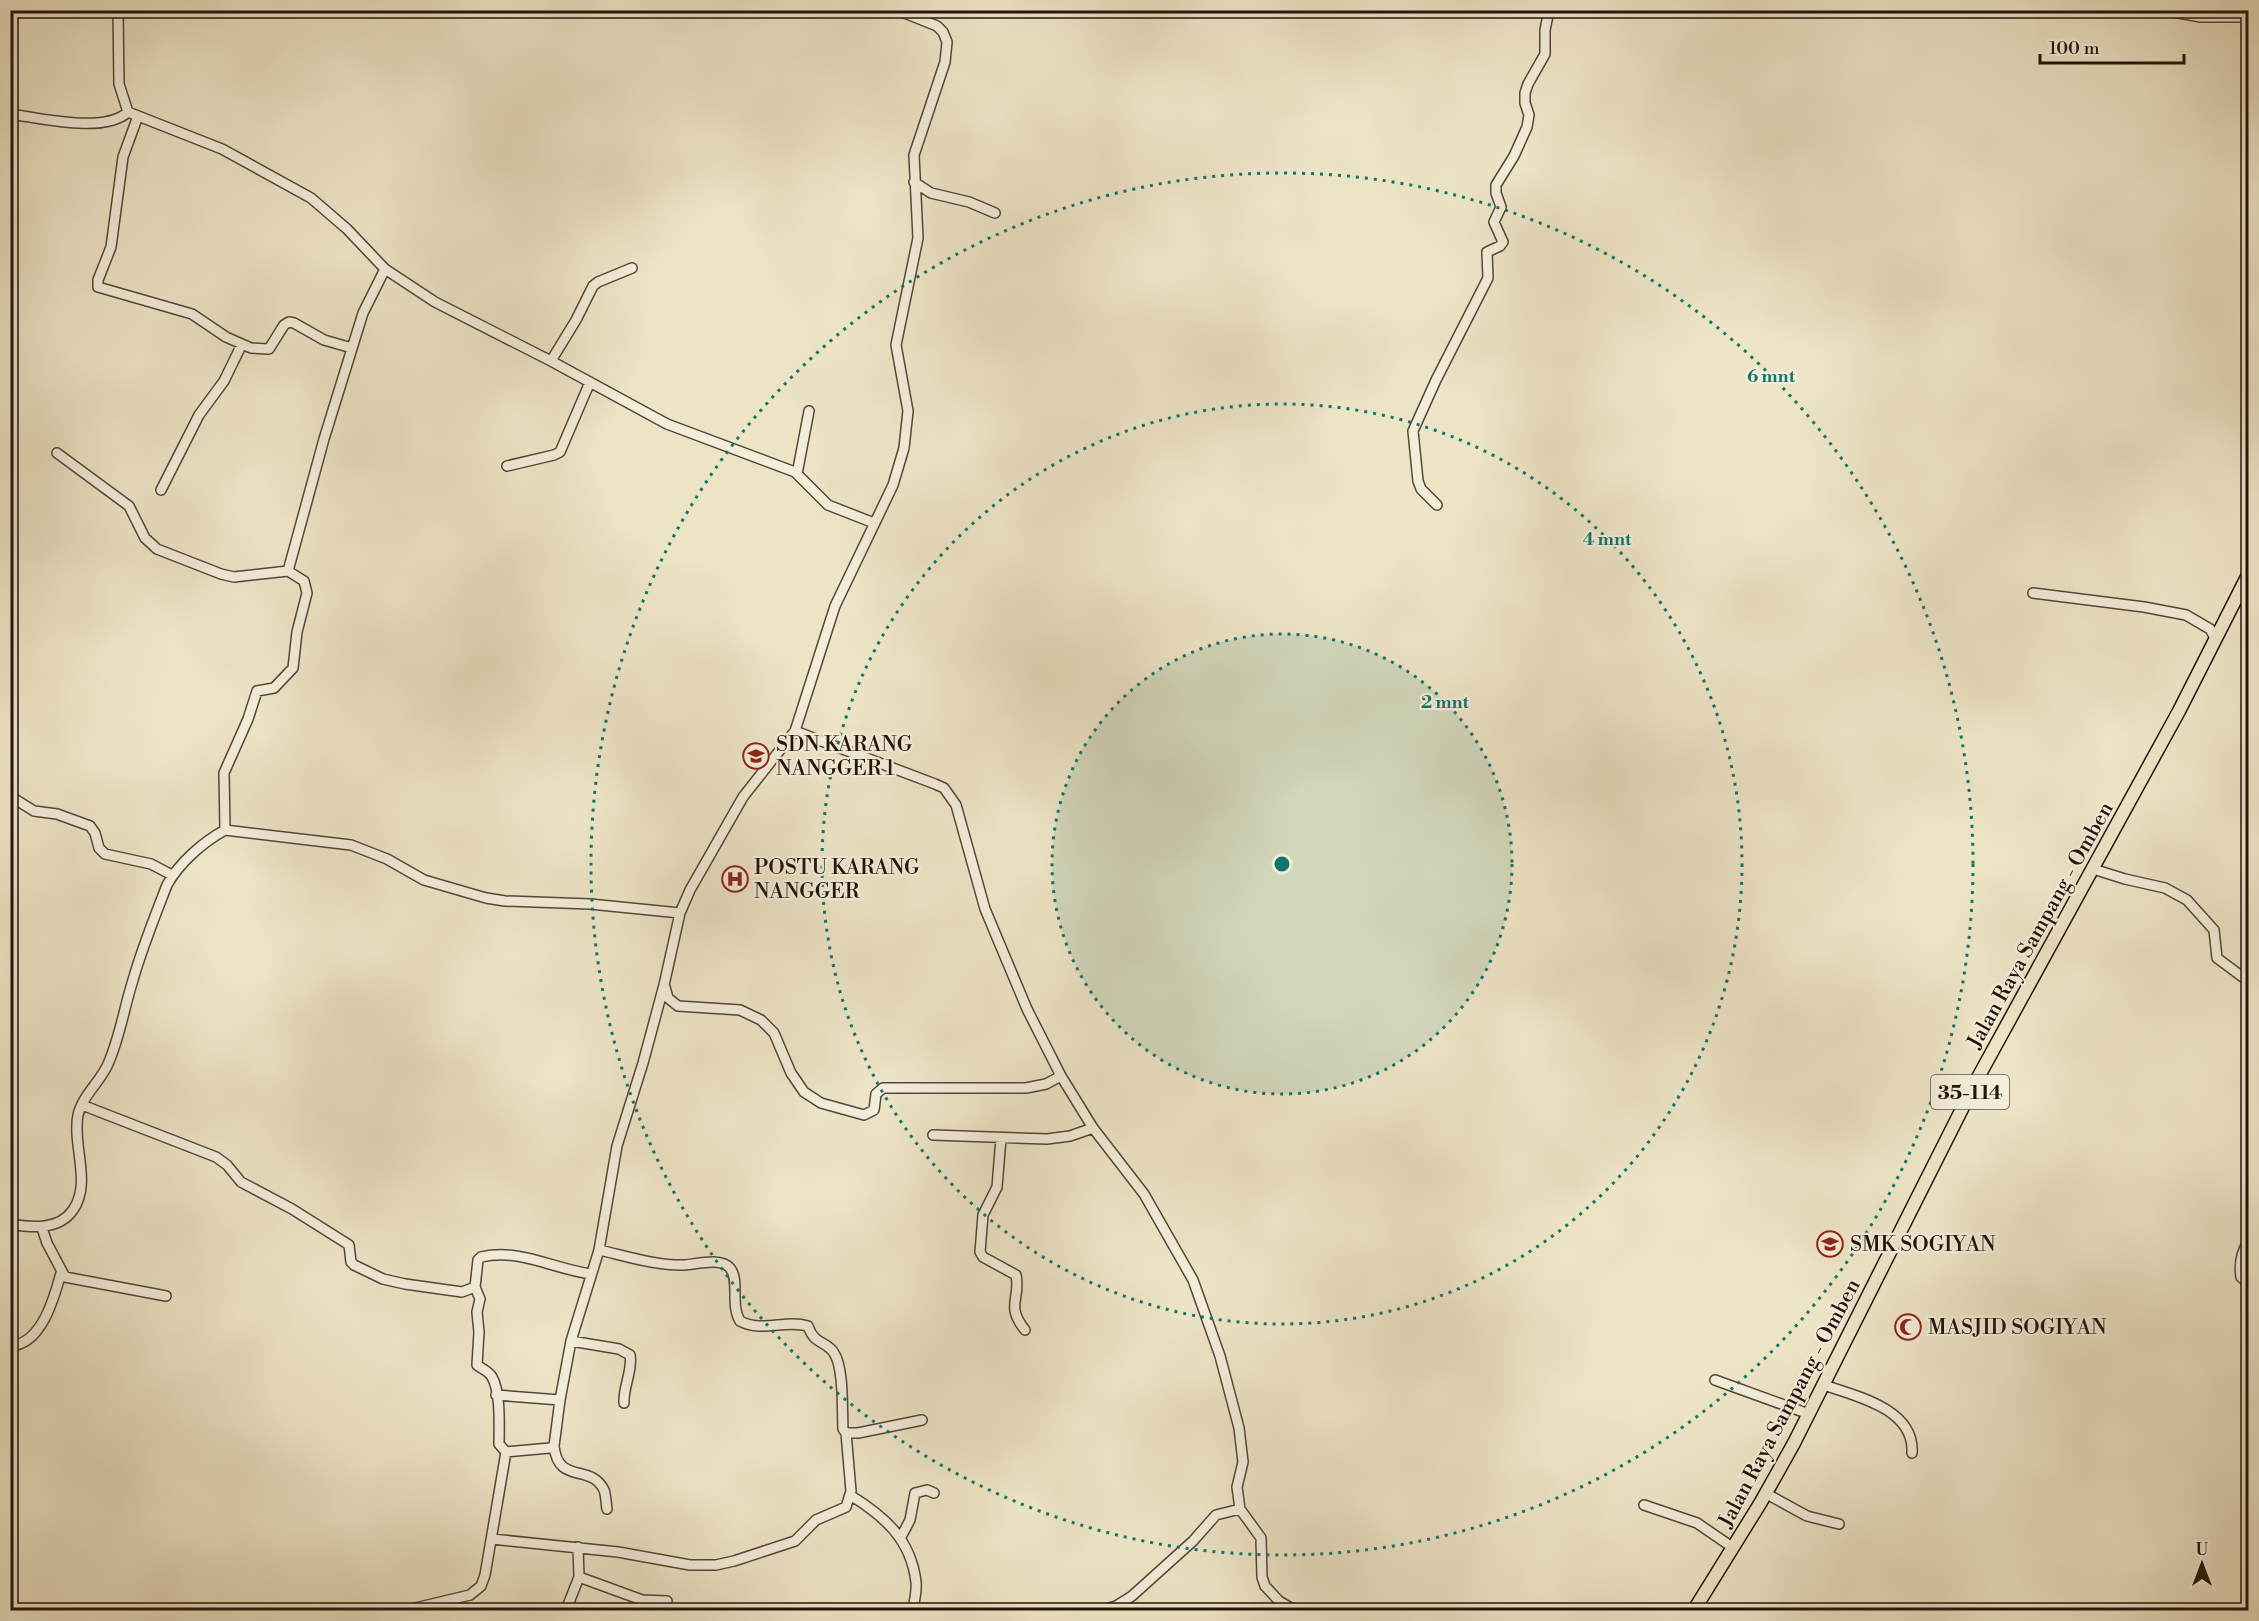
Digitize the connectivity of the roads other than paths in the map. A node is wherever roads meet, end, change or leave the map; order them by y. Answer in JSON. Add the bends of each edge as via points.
{"nodes":[{"id":1,"x":118,"y":10,"type":"edge"},
{"id":2,"x":897,"y":10,"type":"edge"},
{"id":3,"x":1549,"y":10,"type":"edge"},
{"id":4,"x":2162,"y":10,"type":"edge"},
{"id":5,"x":2248,"y":17,"type":"edge"},
{"id":6,"x":128,"y":112,"type":"junction"},
{"id":7,"x":10,"y":114,"type":"edge"},
{"id":8,"x":138,"y":116,"type":"junction"},
{"id":9,"x":914,"y":182,"type":"junction"},
{"id":10,"x":995,"y":213,"type":"dead end"},
{"id":11,"x":632,"y":268,"type":"dead end"},
{"id":12,"x":385,"y":269,"type":"junction"},
{"id":13,"x":242,"y":345,"type":"junction"},
{"id":14,"x":352,"y":348,"type":"junction"},
{"id":15,"x":551,"y":361,"type":"junction"},
{"id":16,"x":590,"y":382,"type":"junction"},
{"id":17,"x":809,"y":411,"type":"dead end"},
{"id":18,"x":57,"y":453,"type":"dead end"},
{"id":19,"x":507,"y":466,"type":"dead end"},
{"id":20,"x":797,"y":474,"type":"junction"},
{"id":21,"x":161,"y":490,"type":"dead end"},
{"id":22,"x":1437,"y":505,"type":"dead end"},
{"id":23,"x":874,"y":523,"type":"junction"},
{"id":24,"x":288,"y":571,"type":"junction"},
{"id":25,"x":2248,"y":574,"type":"edge"},
{"id":26,"x":2033,"y":593,"type":"dead end"},
{"id":27,"x":2216,"y":640,"type":"junction"},
{"id":28,"x":795,"y":731,"type":"junction"},
{"id":29,"x":10,"y":796,"type":"edge"},
{"id":30,"x":225,"y":830,"type":"junction"},
{"id":31,"x":2093,"y":869,"type":"junction"},
{"id":32,"x":172,"y":875,"type":"junction"},
{"id":33,"x":680,"y":913,"type":"junction"},
{"id":34,"x":2248,"y":981,"type":"edge"},
{"id":35,"x":664,"y":984,"type":"junction"},
{"id":36,"x":1061,"y":1076,"type":"junction"},
{"id":37,"x":82,"y":1105,"type":"junction"},
{"id":38,"x":1093,"y":1128,"type":"junction"},
{"id":39,"x":933,"y":1135,"type":"dead end"},
{"id":40,"x":1001,"y":1138,"type":"junction"},
{"id":41,"x":10,"y":1224,"type":"edge"},
{"id":42,"x":42,"y":1227,"type":"junction"},
{"id":43,"x":2248,"y":1242,"type":"edge"},
{"id":44,"x":598,"y":1250,"type":"junction"},
{"id":45,"x":61,"y":1273,"type":"junction"},
{"id":46,"x":591,"y":1274,"type":"junction"},
{"id":47,"x":2248,"y":1283,"type":"edge"},
{"id":48,"x":475,"y":1287,"type":"junction"},
{"id":49,"x":166,"y":1296,"type":"dead end"},
{"id":50,"x":1025,"y":1330,"type":"dead end"},
{"id":51,"x":572,"y":1341,"type":"junction"},
{"id":52,"x":10,"y":1347,"type":"edge"},
{"id":53,"x":1715,"y":1380,"type":"dead end"},
{"id":54,"x":1824,"y":1385,"type":"junction"},
{"id":55,"x":496,"y":1395,"type":"junction"},
{"id":56,"x":560,"y":1400,"type":"junction"},
{"id":57,"x":624,"y":1403,"type":"dead end"},
{"id":58,"x":1809,"y":1414,"type":"junction"},
{"id":59,"x":922,"y":1420,"type":"dead end"},
{"id":60,"x":846,"y":1433,"type":"junction"},
{"id":61,"x":554,"y":1446,"type":"junction"},
{"id":62,"x":506,"y":1452,"type":"junction"},
{"id":63,"x":1912,"y":1453,"type":"dead end"},
{"id":64,"x":934,"y":1493,"type":"dead end"},
{"id":65,"x":1765,"y":1493,"type":"junction"},
{"id":66,"x":850,"y":1495,"type":"junction"},
{"id":67,"x":1644,"y":1504,"type":"dead end"},
{"id":68,"x":607,"y":1509,"type":"dead end"},
{"id":69,"x":1240,"y":1509,"type":"junction"},
{"id":70,"x":1839,"y":1524,"type":"dead end"},
{"id":71,"x":901,"y":1537,"type":"junction"},
{"id":72,"x":492,"y":1539,"type":"junction"},
{"id":73,"x":578,"y":1547,"type":"junction"},
{"id":74,"x":1732,"y":1547,"type":"junction"},
{"id":75,"x":579,"y":1577,"type":"junction"},
{"id":76,"x":667,"y":1601,"type":"dead end"},
{"id":77,"x":407,"y":1611,"type":"edge"},
{"id":78,"x":566,"y":1611,"type":"edge"},
{"id":79,"x":913,"y":1611,"type":"edge"},
{"id":80,"x":1102,"y":1611,"type":"edge"},
{"id":81,"x":1294,"y":1611,"type":"edge"},
{"id":82,"x":1694,"y":1611,"type":"edge"}],
"edges":[{"from":1,"to":6,"type":"street","via":[[119,84]]},
{"from":2,"to":9,"type":"street","via":[[937,26],[947,42],[945,62],[916,144]]},
{"from":3,"to":22,"type":"street","via":[[1545,54],[1524,98],[1529,115],[1527,127],[1496,184],[1502,207],[1494,222],[1503,242],[1487,252],[1488,278],[1413,431],[1418,481]]},
{"from":4,"to":5,"type":"street","via":[[2212,18]]},
{"from":6,"to":7,"type":"street","via":[[113,121],[90,124]]},
{"from":6,"to":8,"type":"street"},
{"from":8,"to":12,"type":"street","via":[[222,149],[311,198]]},
{"from":8,"to":13,"type":"street","via":[[123,157],[111,247],[97,285],[192,314]]},
{"from":9,"to":10,"type":"street","via":[[932,193]]},
{"from":9,"to":23,"type":"street","via":[[918,238],[896,345],[908,418],[893,485]]},
{"from":11,"to":15,"type":"street","via":[[593,286]]},
{"from":12,"to":14,"type":"street","via":[[367,303]]},
{"from":12,"to":15,"type":"street","via":[[435,302]]},
{"from":13,"to":14,"type":"street","via":[[270,349],[284,325],[294,322],[324,340]]},
{"from":13,"to":21,"type":"street","via":[[224,381],[195,422]]},
{"from":14,"to":24,"type":"street"},
{"from":15,"to":16,"type":"street"},
{"from":16,"to":19,"type":"street","via":[[560,452]]},
{"from":16,"to":20,"type":"street","via":[[667,424]]},
{"from":17,"to":20,"type":"street"},
{"from":18,"to":24,"type":"street","via":[[129,506],[145,538],[157,549],[234,577]]},
{"from":20,"to":23,"type":"street","via":[[828,505]]},
{"from":23,"to":28,"type":"street","via":[[835,606]]},
{"from":24,"to":30,"type":"street","via":[[304,581],[306,587],[294,664],[274,688],[259,689],[256,694],[224,773]]},
{"from":25,"to":27,"type":"main road","name":"Jalan Raya Sampang - Omben","number":"35-114"},
{"from":26,"to":27,"type":"street","via":[[2186,615],[2210,629]]},
{"from":27,"to":31,"type":"main road","name":"Jalan Raya Sampang - Omben","number":"35-114"},
{"from":28,"to":33,"type":"street","via":[[743,797]]},
{"from":28,"to":36,"type":"street","via":[[944,788],[956,805],[985,909],[1027,1009]]},
{"from":29,"to":32,"type":"street","via":[[34,811],[57,814],[90,826],[105,854],[151,864]]},
{"from":30,"to":32,"type":"street","via":[[203,844]]},
{"from":30,"to":33,"type":"street","via":[[351,845],[387,859],[423,880],[505,902]]},
{"from":31,"to":34,"type":"street","via":[[2165,888],[2187,900],[2214,930],[2217,958]]},
{"from":31,"to":54,"type":"main road","name":"Jalan Raya Sampang - Omben","number":"35-114","via":[[1959,1115]]},
{"from":32,"to":37,"type":"street","via":[[146,939],[107,1065]]},
{"from":33,"to":35,"type":"street"},
{"from":35,"to":36,"type":"street","via":[[668,998],[678,1006],[740,1010],[761,1020],[774,1033],[790,1073],[804,1092],[821,1103],[864,1115],[872,1112],[876,1094],[884,1088],[1026,1088]]},
{"from":35,"to":44,"type":"street","via":[[617,1146]]},
{"from":36,"to":38,"type":"street"},
{"from":37,"to":42,"type":"street","via":[[77,1125],[81,1178],[78,1203],[64,1220]]},
{"from":37,"to":48,"type":"street","via":[[216,1157],[241,1182],[346,1243],[351,1262],[371,1274],[394,1282],[455,1292]]},
{"from":38,"to":40,"type":"street","via":[[1047,1139]]},
{"from":38,"to":69,"type":"street","via":[[1144,1194],[1193,1280],[1220,1356],[1240,1435]]},
{"from":39,"to":40,"type":"street"},
{"from":40,"to":50,"type":"street","via":[[997,1187],[983,1215],[980,1252],[1016,1275],[1014,1311]]},
{"from":41,"to":42,"type":"street"},
{"from":42,"to":45,"type":"street"},
{"from":43,"to":47,"type":"street","via":[[2240,1261],[2241,1277]]},
{"from":44,"to":46,"type":"street"},
{"from":44,"to":60,"type":"street","via":[[674,1265],[724,1263],[734,1276],[734,1308],[740,1321],[755,1327],[807,1326],[815,1340],[834,1353]]},
{"from":45,"to":49,"type":"street","via":[[82,1281]]},
{"from":45,"to":52,"type":"street","via":[[46,1316],[25,1343]]},
{"from":46,"to":48,"type":"street","via":[[516,1254],[485,1256],[478,1260]]},
{"from":46,"to":51,"type":"street"},
{"from":48,"to":55,"type":"street","via":[[480,1299],[477,1365],[491,1374]]},
{"from":51,"to":56,"type":"street"},
{"from":51,"to":57,"type":"street","via":[[619,1349],[630,1355]]},
{"from":53,"to":58,"type":"street"},
{"from":54,"to":58,"type":"main road","name":"Jalan Raya Sampang - Omben","number":"35-114"},
{"from":54,"to":63,"type":"street","via":[[1862,1397],[1897,1418],[1910,1435]]},
{"from":55,"to":56,"type":"street"},
{"from":55,"to":62,"type":"street","via":[[499,1444]]},
{"from":56,"to":61,"type":"street"},
{"from":58,"to":65,"type":"main road","name":"Jalan Raya Sampang - Omben","number":"35-114"},
{"from":59,"to":60,"type":"street"},
{"from":60,"to":66,"type":"street"},
{"from":61,"to":62,"type":"street"},
{"from":61,"to":68,"type":"street","via":[[561,1467],[588,1476],[601,1486]]},
{"from":62,"to":72,"type":"street"},
{"from":64,"to":71,"type":"street","via":[[915,1493],[910,1520]]},
{"from":65,"to":70,"type":"street","via":[[1807,1516]]},
{"from":65,"to":74,"type":"main road","name":"Jalan Raya Sampang - Omben","number":"35-114"},
{"from":66,"to":71,"type":"street","via":[[876,1511]]},
{"from":66,"to":73,"type":"street","via":[[846,1507],[816,1520],[795,1542],[734,1561],[690,1565]]},
{"from":67,"to":74,"type":"street","via":[[1697,1523]]},
{"from":69,"to":80,"type":"street","via":[[1216,1515],[1193,1542],[1132,1596]]},
{"from":69,"to":81,"type":"street","via":[[1261,1538],[1265,1586]]},
{"from":71,"to":79,"type":"street","via":[[916,1580]]},
{"from":72,"to":73,"type":"street"},
{"from":72,"to":77,"type":"street","via":[[485,1575],[477,1591]]},
{"from":73,"to":75,"type":"street"},
{"from":74,"to":82,"type":"main road","name":"Jalan Raya Sampang - Omben","number":"35-114"},
{"from":75,"to":76,"type":"street","via":[[642,1600]]},
{"from":75,"to":78,"type":"street"}]}
